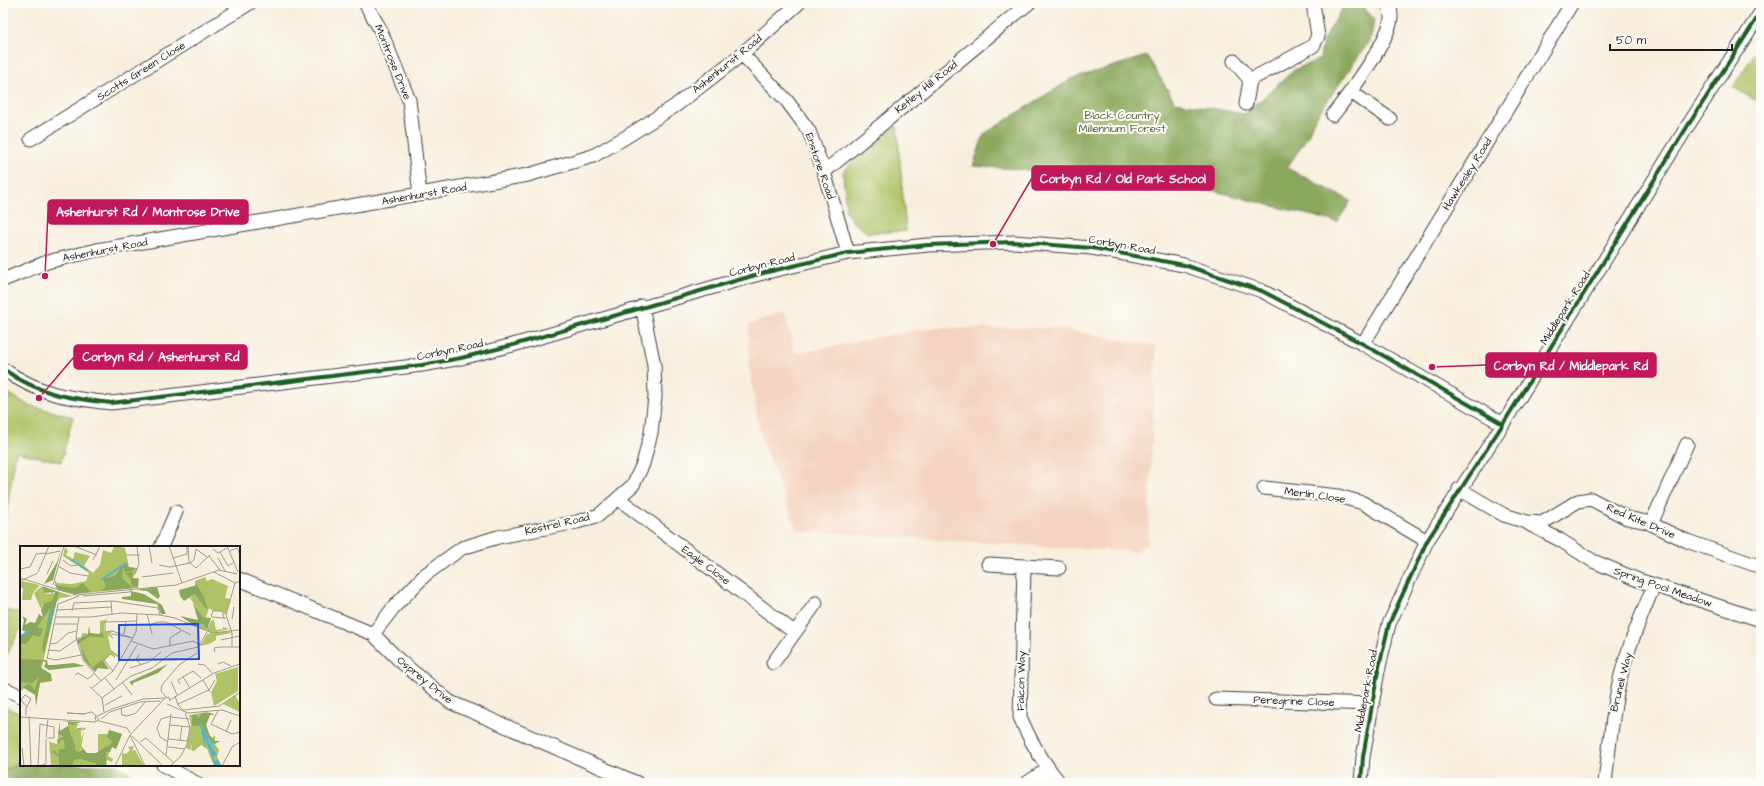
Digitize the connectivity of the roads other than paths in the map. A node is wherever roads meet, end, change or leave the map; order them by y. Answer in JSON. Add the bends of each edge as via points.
{"nodes":[{"id":1,"x":250,"y":3,"type":"edge"},
{"id":2,"x":366,"y":3,"type":"edge"},
{"id":3,"x":799,"y":3,"type":"edge"},
{"id":4,"x":1029,"y":3,"type":"edge"},
{"id":5,"x":1313,"y":3,"type":"edge"},
{"id":6,"x":1388,"y":3,"type":"edge"},
{"id":7,"x":1572,"y":3,"type":"edge"},
{"id":8,"x":1761,"y":12,"type":"edge"},
{"id":9,"x":742,"y":54,"type":"junction"},
{"id":10,"x":1234,"y":61,"type":"dead end"},
{"id":11,"x":1250,"y":80,"type":"junction"},
{"id":12,"x":1351,"y":92,"type":"junction"},
{"id":13,"x":1246,"y":104,"type":"dead end"},
{"id":14,"x":1333,"y":115,"type":"dead end"},
{"id":15,"x":1390,"y":119,"type":"dead end"},
{"id":16,"x":31,"y":138,"type":"dead end"},
{"id":17,"x":824,"y":172,"type":"junction"},
{"id":18,"x":420,"y":195,"type":"junction"},
{"id":19,"x":848,"y":253,"type":"junction"},
{"id":20,"x":3,"y":280,"type":"edge"},
{"id":21,"x":642,"y":306,"type":"junction"},
{"id":22,"x":1363,"y":344,"type":"junction"},
{"id":23,"x":3,"y":369,"type":"edge"},
{"id":24,"x":1503,"y":424,"type":"junction"},
{"id":25,"x":1687,"y":444,"type":"dead end"},
{"id":26,"x":1264,"y":488,"type":"dead end"},
{"id":27,"x":1459,"y":489,"type":"junction"},
{"id":28,"x":619,"y":499,"type":"junction"},
{"id":29,"x":176,"y":512,"type":"dead end"},
{"id":30,"x":1527,"y":522,"type":"junction"},
{"id":31,"x":1651,"y":524,"type":"junction"},
{"id":32,"x":1427,"y":541,"type":"junction"},
{"id":33,"x":161,"y":546,"type":"edge"},
{"id":34,"x":988,"y":564,"type":"dead end"},
{"id":35,"x":1024,"y":567,"type":"junction"},
{"id":36,"x":1761,"y":567,"type":"edge"},
{"id":37,"x":1059,"y":568,"type":"dead end"},
{"id":38,"x":240,"y":579,"type":"edge"},
{"id":39,"x":1654,"y":585,"type":"junction"},
{"id":40,"x":816,"y":603,"type":"dead end"},
{"id":41,"x":1761,"y":620,"type":"edge"},
{"id":42,"x":794,"y":632,"type":"junction"},
{"id":43,"x":373,"y":634,"type":"junction"},
{"id":44,"x":773,"y":663,"type":"dead end"},
{"id":45,"x":3,"y":688,"type":"edge"},
{"id":46,"x":20,"y":696,"type":"edge"},
{"id":47,"x":1216,"y":699,"type":"dead end"},
{"id":48,"x":1373,"y":704,"type":"junction"},
{"id":49,"x":165,"y":766,"type":"edge"},
{"id":50,"x":1048,"y":769,"type":"junction"},
{"id":51,"x":196,"y":783,"type":"edge"},
{"id":52,"x":637,"y":783,"type":"edge"},
{"id":53,"x":1027,"y":783,"type":"edge"},
{"id":54,"x":1060,"y":783,"type":"edge"},
{"id":55,"x":1362,"y":783,"type":"edge"},
{"id":56,"x":1605,"y":783,"type":"edge"}],
"edges":[{"from":1,"to":16,"type":"street","name":"Scotts Green Close"},
{"from":2,"to":18,"type":"street","name":"Montrose Drive","via":[[380,28],[410,100]]},
{"from":3,"to":9,"type":"street","name":"Ashenhurst Road"},
{"from":4,"to":17,"type":"street","name":"Ketley Hill Road"},
{"from":5,"to":11,"type":"street","via":[[1318,36],[1313,46]]},
{"from":6,"to":12,"type":"street","via":[[1390,24]]},
{"from":7,"to":22,"type":"street","name":"Hawkesley Road"},
{"from":8,"to":24,"type":"street","name":"Middlepark Road"},
{"from":9,"to":17,"type":"street","name":"Enstone Road","via":[[787,101],[810,131]]},
{"from":9,"to":18,"type":"street","name":"Ashenhurst Road","via":[[675,106],[593,156],[528,175]]},
{"from":10,"to":11,"type":"street"},
{"from":11,"to":13,"type":"street"},
{"from":12,"to":14,"type":"street"},
{"from":12,"to":15,"type":"street"},
{"from":17,"to":19,"type":"street","name":"Enstone Road"},
{"from":18,"to":20,"type":"street","name":"Ashenhurst Road","via":[[296,214],[97,250],[47,262]]},
{"from":19,"to":21,"type":"street","name":"Corbyn Road"},
{"from":19,"to":22,"type":"street","name":"Corbyn Road","via":[[928,245],[1014,242],[1092,248],[1184,265],[1262,291]]},
{"from":21,"to":23,"type":"street","name":"Corbyn Road","via":[[513,345],[422,365],[111,403],[40,391]]},
{"from":21,"to":28,"type":"street","name":"Kestrel Road","via":[[654,365],[655,397],[651,433],[643,464],[633,485]]},
{"from":22,"to":24,"type":"street","name":"Corbyn Road"},
{"from":24,"to":27,"type":"street","name":"Middlepark Road"},
{"from":25,"to":31,"type":"street"},
{"from":26,"to":32,"type":"street","name":"Merlin Close","via":[[1338,496],[1363,503]]},
{"from":27,"to":30,"type":"street","name":"Red Kite Drive","via":[[1504,515]]},
{"from":27,"to":32,"type":"street","name":"Middlepark Road"},
{"from":28,"to":42,"type":"street","name":"Eagle Close"},
{"from":28,"to":43,"type":"street","name":"Kestrel Road","via":[[599,515],[577,522],[498,537],[462,548],[426,574],[394,607]]},
{"from":29,"to":33,"type":"street"},
{"from":30,"to":31,"type":"street","name":"Red Kite Drive","via":[[1542,524],[1578,501],[1591,499],[1627,518]]},
{"from":30,"to":39,"type":"street","name":"Spring Pool Meadow","via":[[1592,561]]},
{"from":31,"to":36,"type":"street","name":"Red Kite Drive","via":[[1687,541]]},
{"from":32,"to":48,"type":"street","name":"Middlepark Road","via":[[1389,624]]},
{"from":34,"to":35,"type":"street"},
{"from":35,"to":37,"type":"street"},
{"from":35,"to":50,"type":"street","name":"Falcon Way","via":[[1020,717]]},
{"from":38,"to":43,"type":"street","name":"Osprey Drive"},
{"from":39,"to":41,"type":"street","name":"Spring Pool Meadow"},
{"from":39,"to":56,"type":"street","name":"Brunell Way","via":[[1634,632],[1620,682],[1612,721]]},
{"from":40,"to":42,"type":"street"},
{"from":42,"to":44,"type":"street"},
{"from":43,"to":52,"type":"street","name":"Osprey Drive","via":[[400,661],[450,702]]},
{"from":45,"to":46,"type":"street"},
{"from":47,"to":48,"type":"street","name":"Peregrine Close"},
{"from":48,"to":55,"type":"street","name":"Middlepark Road","via":[[1363,757]]},
{"from":49,"to":51,"type":"street"},
{"from":50,"to":53,"type":"street"},
{"from":50,"to":54,"type":"street","name":"Falcon Way"}]}
